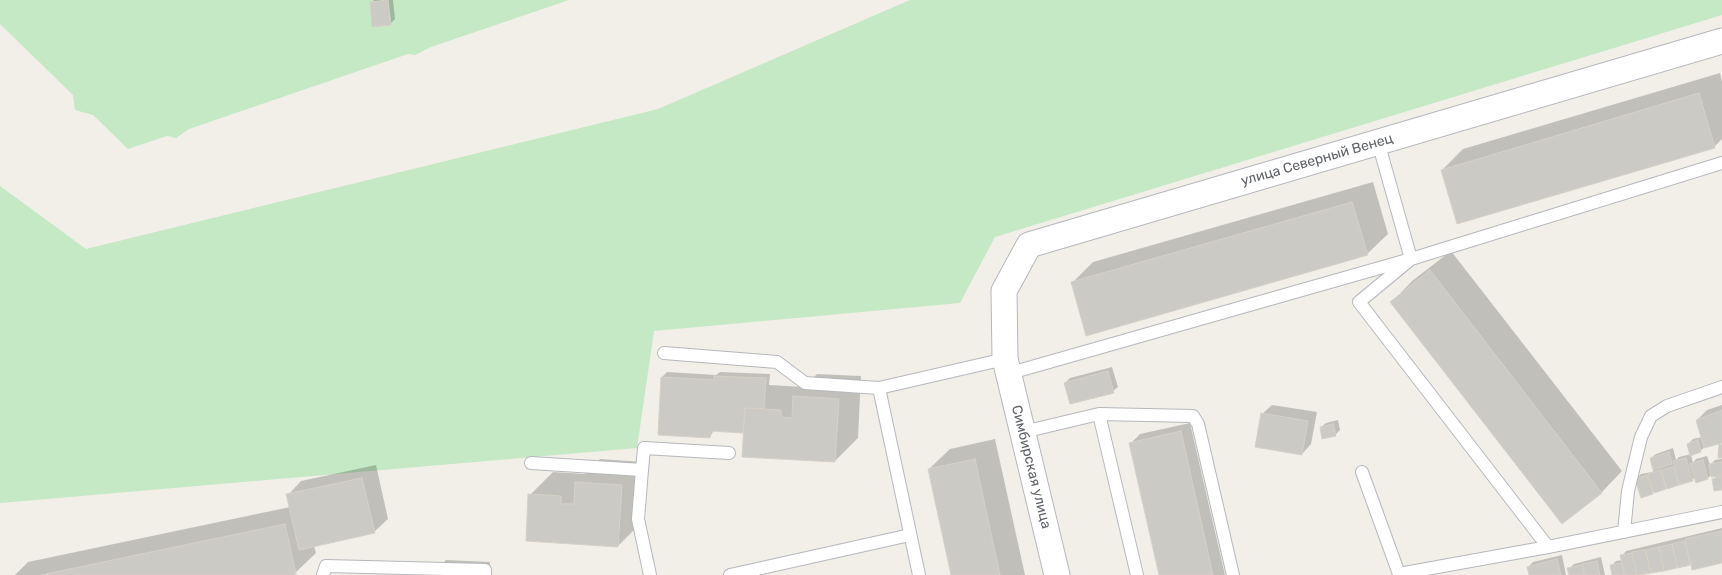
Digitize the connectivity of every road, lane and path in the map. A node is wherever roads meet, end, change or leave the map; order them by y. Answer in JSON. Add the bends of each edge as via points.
{"nodes":[{"id":1,"x":1722,"y":41,"type":"edge"},
{"id":2,"x":1378,"y":142,"type":"junction"},
{"id":3,"x":1722,"y":163,"type":"edge"},
{"id":4,"x":1412,"y":258,"type":"junction"},
{"id":5,"x":664,"y":353,"type":"dead end"},
{"id":6,"x":1006,"y":367,"type":"junction"},
{"id":7,"x":1722,"y":387,"type":"edge"},
{"id":8,"x":879,"y":388,"type":"junction"},
{"id":9,"x":1099,"y":414,"type":"junction"},
{"id":10,"x":1023,"y":432,"type":"junction"},
{"id":11,"x":729,"y":454,"type":"dead end"},
{"id":12,"x":531,"y":463,"type":"dead end"},
{"id":13,"x":642,"y":470,"type":"junction"},
{"id":14,"x":1362,"y":472,"type":"dead end"},
{"id":15,"x":1722,"y":512,"type":"edge"},
{"id":16,"x":1624,"y":532,"type":"junction"},
{"id":17,"x":910,"y":535,"type":"junction"},
{"id":18,"x":1548,"y":547,"type":"junction"},
{"id":19,"x":1399,"y":574,"type":"edge"},
{"id":20,"x":323,"y":575,"type":"edge"},
{"id":21,"x":484,"y":575,"type":"edge"},
{"id":22,"x":650,"y":575,"type":"edge"},
{"id":23,"x":730,"y":575,"type":"edge"},
{"id":24,"x":918,"y":575,"type":"edge"},
{"id":25,"x":1057,"y":575,"type":"edge"},
{"id":26,"x":1137,"y":575,"type":"edge"},
{"id":27,"x":1233,"y":575,"type":"edge"}],
"edges":[{"from":1,"to":2,"type":"street","name":"улица Северный Венец"},
{"from":2,"to":4,"type":"lane"},
{"from":2,"to":6,"type":"street","name":"улица Северный Венец","via":[[1029,245],[1004,291]]},
{"from":3,"to":4,"type":"lane"},
{"from":4,"to":6,"type":"lane"},
{"from":4,"to":18,"type":"lane","via":[[1359,302]]},
{"from":5,"to":8,"type":"lane","via":[[777,362],[805,383]]},
{"from":6,"to":8,"type":"lane"},
{"from":6,"to":10,"type":"street","name":"Симбирская улица"},
{"from":7,"to":16,"type":"lane","via":[[1667,406],[1650,416],[1628,491]]},
{"from":8,"to":17,"type":"lane"},
{"from":9,"to":10,"type":"lane"},
{"from":9,"to":26,"type":"lane"},
{"from":9,"to":27,"type":"lane","via":[[1193,416],[1198,424]]},
{"from":10,"to":25,"type":"street","name":"Симбирская улица"},
{"from":11,"to":13,"type":"lane","via":[[644,448]]},
{"from":12,"to":13,"type":"lane"},
{"from":13,"to":22,"type":"lane","via":[[638,519]]},
{"from":14,"to":19,"type":"lane"},
{"from":15,"to":16,"type":"lane"},
{"from":16,"to":18,"type":"lane"},
{"from":17,"to":23,"type":"lane"},
{"from":17,"to":24,"type":"lane"},
{"from":18,"to":19,"type":"lane"},
{"from":20,"to":21,"type":"lane","via":[[326,566],[485,570]]}]}
